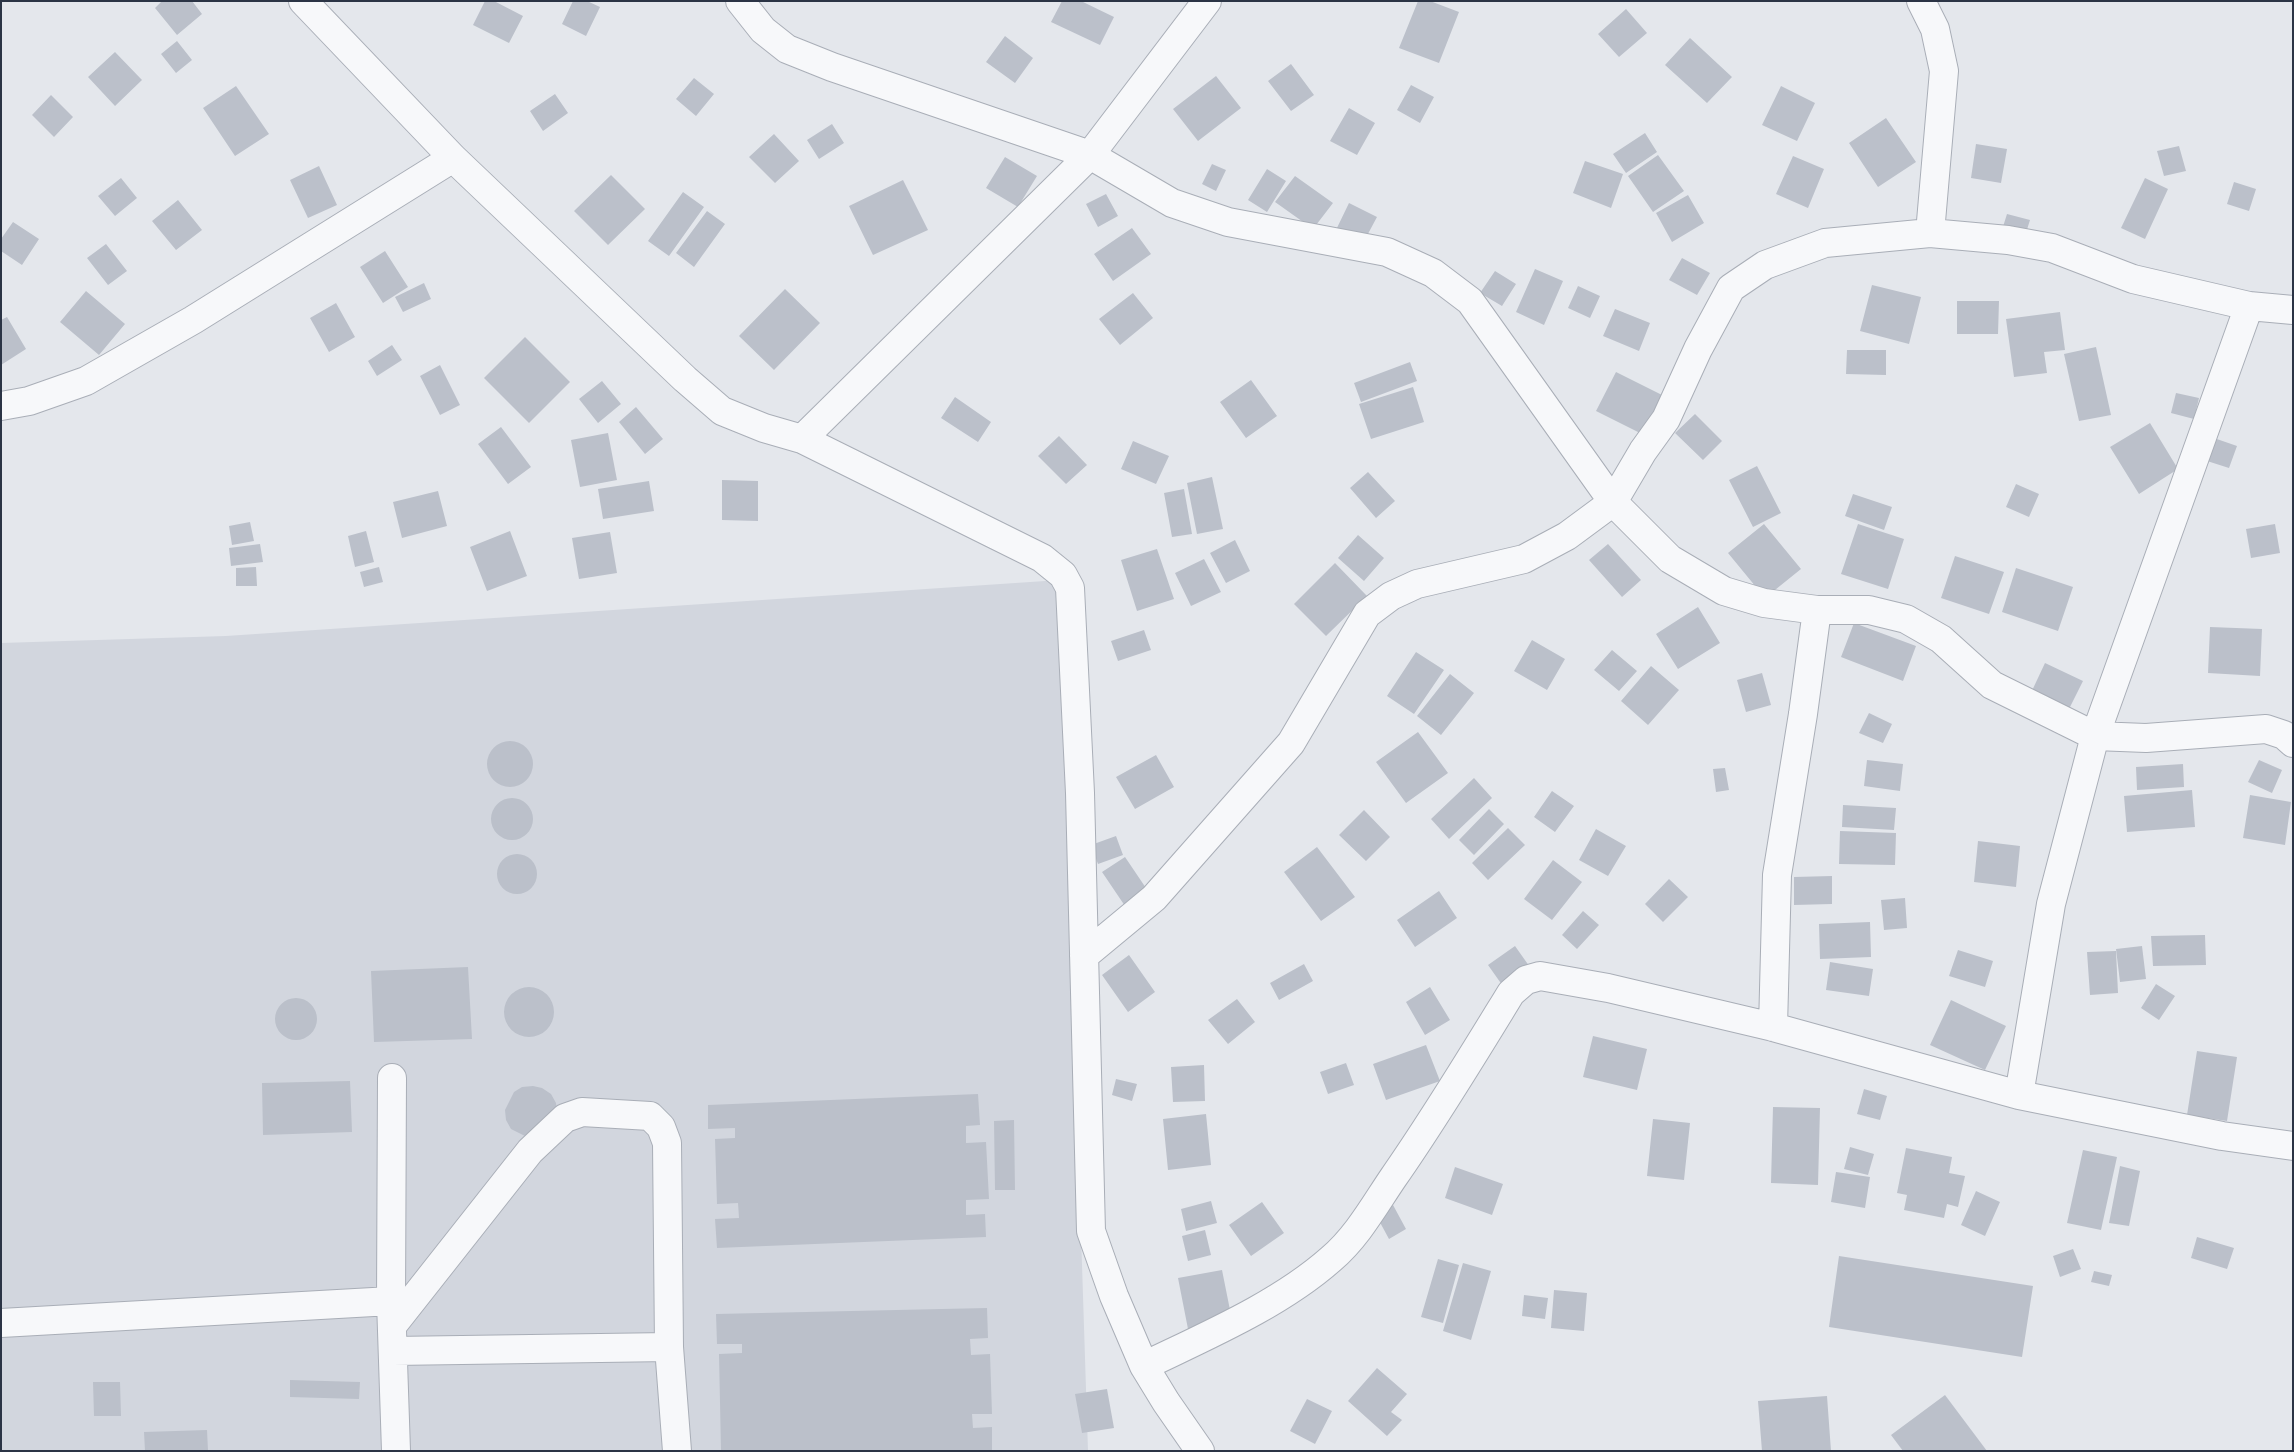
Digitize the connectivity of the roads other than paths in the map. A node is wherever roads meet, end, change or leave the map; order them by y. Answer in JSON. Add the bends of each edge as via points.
{"nodes":[{"id":1,"x":303,"y":1,"type":"edge"},
{"id":2,"x":740,"y":1,"type":"edge"},
{"id":3,"x":1207,"y":1,"type":"edge"},
{"id":4,"x":1921,"y":1,"type":"edge"},
{"id":5,"x":1090,"y":154,"type":"junction"},
{"id":6,"x":454,"y":158,"type":"junction"},
{"id":7,"x":1930,"y":233,"type":"junction"},
{"id":8,"x":2250,"y":306,"type":"junction"},
{"id":9,"x":2293,"y":310,"type":"edge"},
{"id":10,"x":1,"y":406,"type":"edge"},
{"id":11,"x":802,"y":439,"type":"junction"},
{"id":12,"x":1613,"y":502,"type":"junction"},
{"id":13,"x":1817,"y":610,"type":"junction"},
{"id":14,"x":2094,"y":736,"type":"junction"},
{"id":15,"x":2293,"y":743,"type":"edge"},
{"id":16,"x":1084,"y":956,"type":"junction"},
{"id":17,"x":1773,"y":1027,"type":"junction"},
{"id":18,"x":392,"y":1078,"type":"dead end"},
{"id":19,"x":2019,"y":1095,"type":"junction"},
{"id":20,"x":2293,"y":1146,"type":"edge"},
{"id":21,"x":1,"y":1323,"type":"edge"},
{"id":22,"x":392,"y":1326,"type":"junction"},
{"id":23,"x":669,"y":1347,"type":"junction"},
{"id":24,"x":1144,"y":1366,"type":"junction"},
{"id":25,"x":396,"y":1451,"type":"edge"},
{"id":26,"x":677,"y":1451,"type":"edge"},
{"id":27,"x":1200,"y":1451,"type":"edge"}],
"edges":[{"from":1,"to":6,"type":"street"},
{"from":2,"to":5,"type":"street","via":[[763,30],[787,49],[832,68]]},
{"from":3,"to":5,"type":"street"},
{"from":4,"to":7,"type":"street","via":[[1935,29],[1944,71]]},
{"from":5,"to":11,"type":"street"},
{"from":5,"to":12,"type":"street","via":[[1172,203],[1209,216],[1387,252],[1433,273],[1470,301]]},
{"from":6,"to":10,"type":"street","via":[[193,320],[86,381]]},
{"from":6,"to":11,"type":"street","via":[[722,411]]},
{"from":7,"to":8,"type":"street","via":[[2008,240],[2052,248],[2133,279]]},
{"from":7,"to":12,"type":"street","via":[[1825,243],[1765,265],[1731,288],[1666,419]]},
{"from":8,"to":9,"type":"street"},
{"from":8,"to":14,"type":"street"},
{"from":11,"to":16,"type":"street","via":[[1042,558],[1064,575],[1070,588]]},
{"from":12,"to":13,"type":"street","via":[[1670,559],[1724,591],[1764,603]]},
{"from":12,"to":16,"type":"street","via":[[1567,536],[1524,559],[1417,584],[1391,596],[1367,614],[1291,743],[1154,898]]},
{"from":13,"to":14,"type":"street","via":[[1868,610],[1906,619],[1941,639],[1992,685]]},
{"from":13,"to":17,"type":"street","via":[[1804,714],[1777,875]]},
{"from":14,"to":15,"type":"street","via":[[2146,738],[2266,729],[2284,735]]},
{"from":14,"to":19,"type":"street","via":[[2051,904]]},
{"from":16,"to":24,"type":"street","via":[[1091,1231]]},
{"from":17,"to":19,"type":"street"},
{"from":17,"to":24,"type":"street","via":[[1608,988],[1540,976],[1526,980],[1512,993],[1424,1134],[1356,1233],[1332,1259],[1246,1316]]},
{"from":18,"to":22,"type":"street"},
{"from":19,"to":20,"type":"street","via":[[2222,1136]]},
{"from":21,"to":22,"type":"street"},
{"from":22,"to":23,"type":"street"},
{"from":22,"to":23,"type":"street","via":[[530,1151],[566,1118],[582,1112],[650,1116],[661,1127],[667,1143]]},
{"from":22,"to":25,"type":"street"},
{"from":23,"to":26,"type":"street"},
{"from":24,"to":27,"type":"street"}]}
